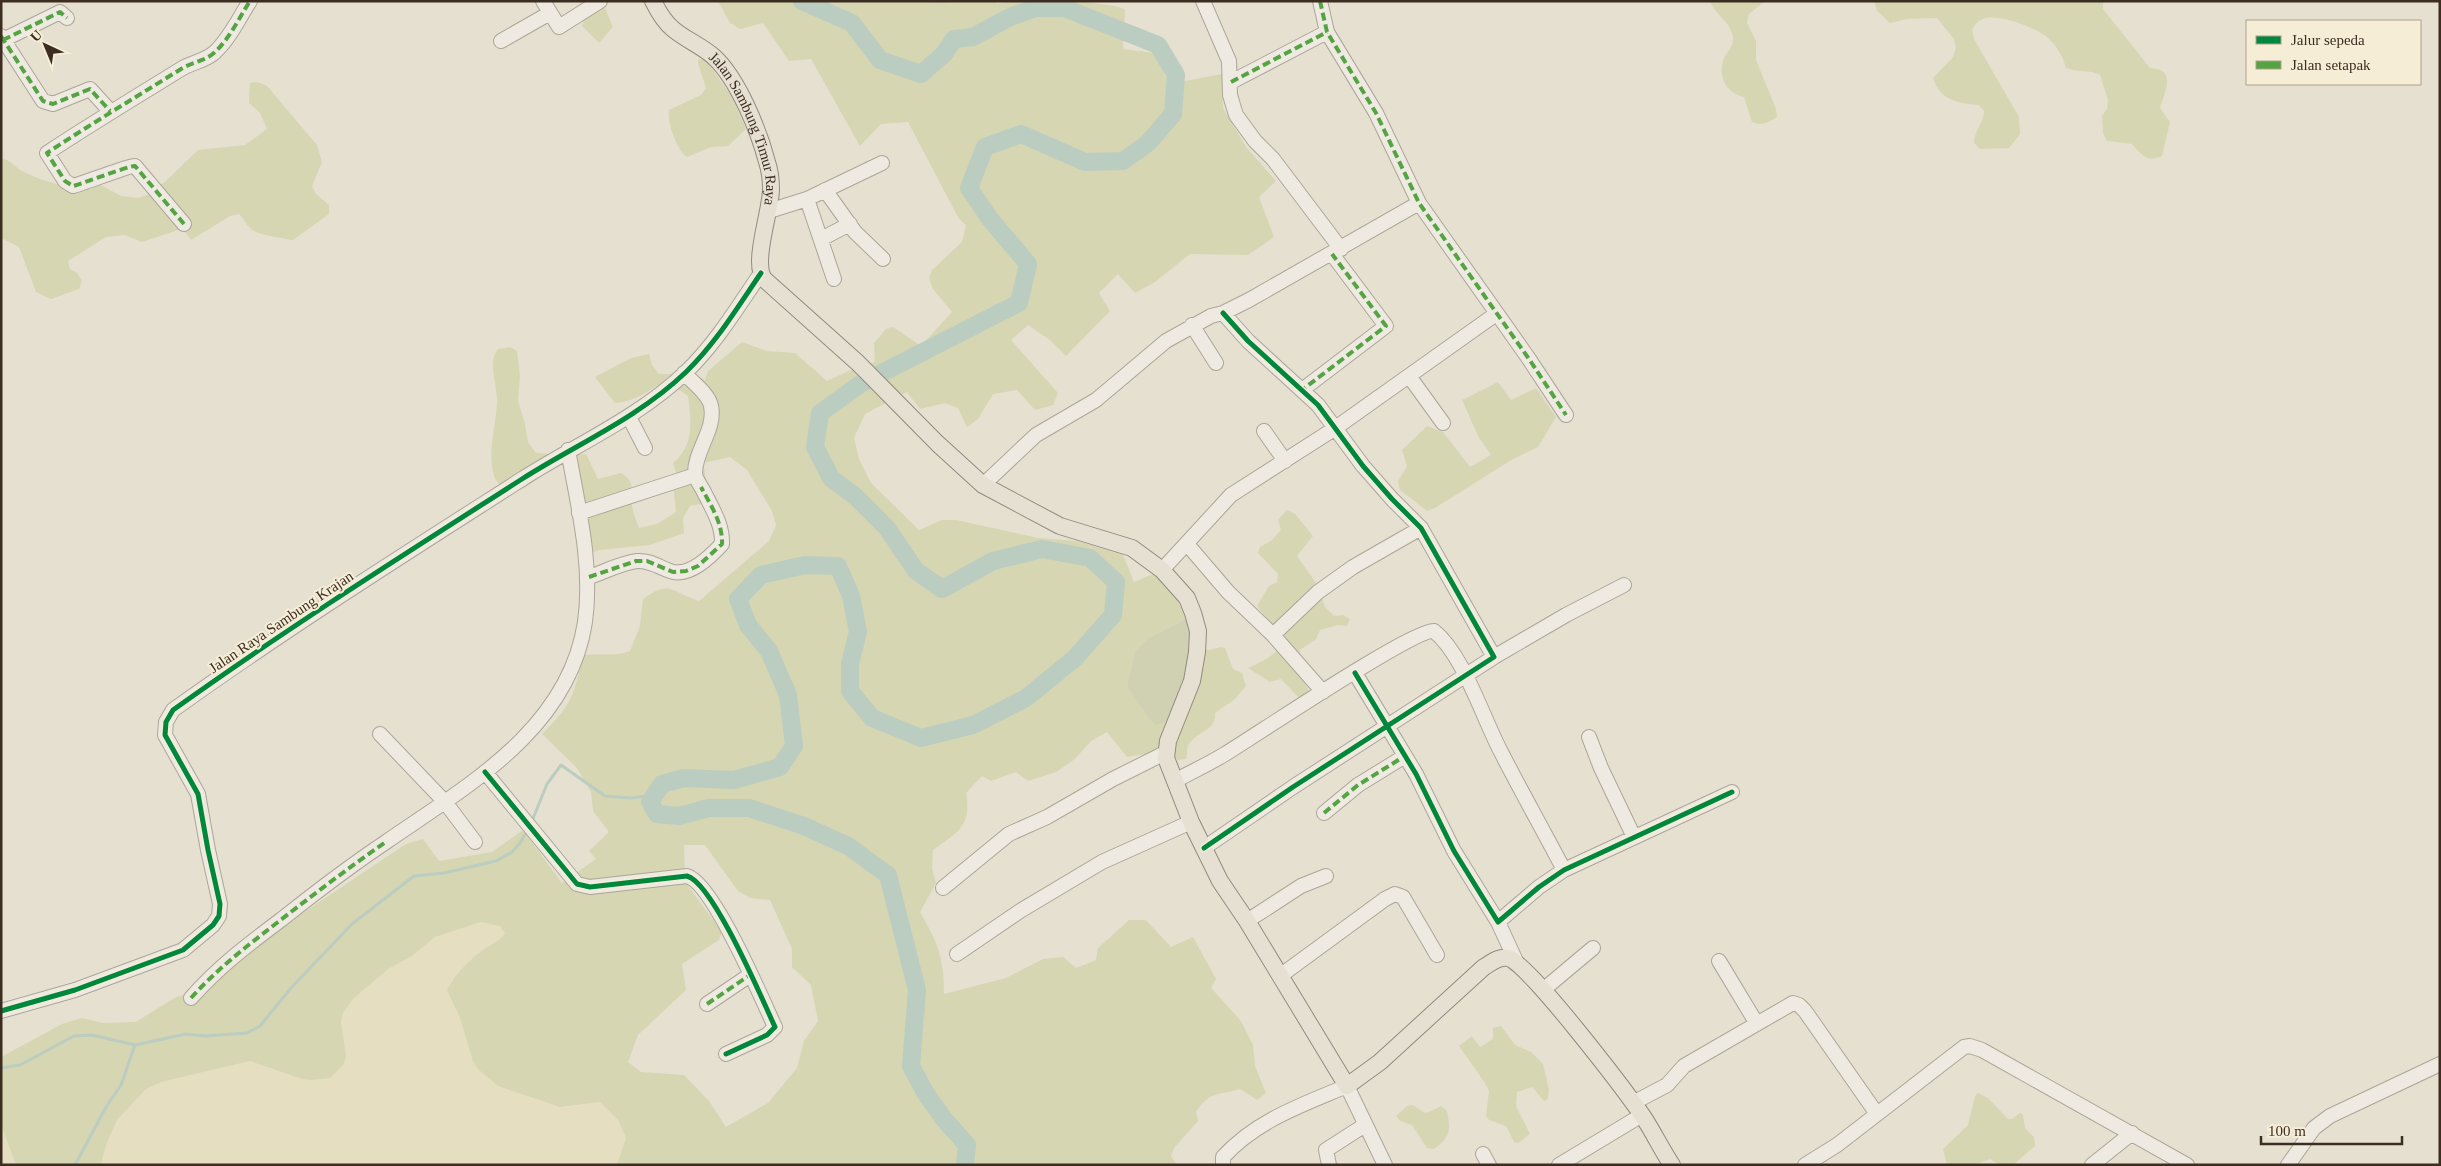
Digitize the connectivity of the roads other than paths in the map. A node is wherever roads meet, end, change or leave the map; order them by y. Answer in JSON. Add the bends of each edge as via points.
{"nodes":[{"id":1,"x":250,"y":1,"type":"edge"},
{"id":2,"x":600,"y":1,"type":"edge"},
{"id":3,"x":653,"y":1,"type":"edge"},
{"id":4,"x":1204,"y":1,"type":"edge"},
{"id":5,"x":1320,"y":1,"type":"edge"},
{"id":6,"x":547,"y":7,"type":"edge"},
{"id":7,"x":67,"y":18,"type":"dead end"},
{"id":8,"x":1327,"y":32,"type":"junction"},
{"id":9,"x":2,"y":38,"type":"edge"},
{"id":10,"x":501,"y":41,"type":"dead end"},
{"id":11,"x":1230,"y":82,"type":"junction"},
{"id":12,"x":110,"y":111,"type":"junction"},
{"id":13,"x":882,"y":163,"type":"dead end"},
{"id":14,"x":825,"y":190,"type":"junction"},
{"id":15,"x":807,"y":199,"type":"junction"},
{"id":16,"x":1419,"y":203,"type":"junction"},
{"id":17,"x":769,"y":211,"type":"junction"},
{"id":18,"x":184,"y":224,"type":"dead end"},
{"id":19,"x":850,"y":224,"type":"junction"},
{"id":20,"x":821,"y":239,"type":"junction"},
{"id":21,"x":1337,"y":251,"type":"junction"},
{"id":22,"x":882,"y":259,"type":"dead end"},
{"id":23,"x":760,"y":273,"type":"junction"},
{"id":24,"x":834,"y":279,"type":"dead end"},
{"id":25,"x":1223,"y":313,"type":"junction"},
{"id":26,"x":1496,"y":314,"type":"junction"},
{"id":27,"x":1192,"y":326,"type":"junction"},
{"id":28,"x":1216,"y":363,"type":"dead end"},
{"id":29,"x":684,"y":373,"type":"junction"},
{"id":30,"x":1409,"y":376,"type":"junction"},
{"id":31,"x":1302,"y":390,"type":"junction"},
{"id":32,"x":1566,"y":415,"type":"dead end"},
{"id":33,"x":628,"y":417,"type":"junction"},
{"id":34,"x":1443,"y":423,"type":"dead end"},
{"id":35,"x":1334,"y":429,"type":"junction"},
{"id":36,"x":1264,"y":431,"type":"dead end"},
{"id":37,"x":644,"y":448,"type":"dead end"},
{"id":38,"x":568,"y":450,"type":"junction"},
{"id":39,"x":1285,"y":461,"type":"junction"},
{"id":40,"x":694,"y":475,"type":"junction"},
{"id":41,"x":983,"y":484,"type":"junction"},
{"id":42,"x":580,"y":513,"type":"junction"},
{"id":43,"x":1421,"y":528,"type":"junction"},
{"id":44,"x":1187,"y":544,"type":"junction"},
{"id":45,"x":1162,"y":570,"type":"junction"},
{"id":46,"x":588,"y":577,"type":"junction"},
{"id":47,"x":1624,"y":585,"type":"dead end"},
{"id":48,"x":1274,"y":635,"type":"junction"},
{"id":49,"x":1494,"y":658,"type":"junction"},
{"id":50,"x":1355,"y":673,"type":"junction"},
{"id":51,"x":1466,"y":675,"type":"junction"},
{"id":52,"x":1323,"y":692,"type":"junction"},
{"id":53,"x":1387,"y":726,"type":"junction"},
{"id":54,"x":380,"y":734,"type":"dead end"},
{"id":55,"x":1589,"y":737,"type":"dead end"},
{"id":56,"x":1165,"y":753,"type":"junction"},
{"id":57,"x":1405,"y":756,"type":"junction"},
{"id":58,"x":485,"y":772,"type":"junction"},
{"id":59,"x":1175,"y":781,"type":"junction"},
{"id":60,"x":1732,"y":792,"type":"dead end"},
{"id":61,"x":445,"y":802,"type":"junction"},
{"id":62,"x":1324,"y":813,"type":"dead end"},
{"id":63,"x":1191,"y":822,"type":"junction"},
{"id":64,"x":1634,"y":837,"type":"junction"},
{"id":65,"x":475,"y":842,"type":"dead end"},
{"id":66,"x":1204,"y":848,"type":"junction"},
{"id":67,"x":1564,"y":870,"type":"junction"},
{"id":68,"x":1326,"y":876,"type":"dead end"},
{"id":69,"x":943,"y":888,"type":"dead end"},
{"id":70,"x":1247,"y":921,"type":"junction"},
{"id":71,"x":1498,"y":922,"type":"junction"},
{"id":72,"x":1593,"y":948,"type":"dead end"},
{"id":73,"x":957,"y":954,"type":"dead end"},
{"id":74,"x":1437,"y":955,"type":"dead end"},
{"id":75,"x":1719,"y":960,"type":"dead end"},
{"id":76,"x":1516,"y":961,"type":"junction"},
{"id":77,"x":750,"y":975,"type":"junction"},
{"id":78,"x":1280,"y":976,"type":"junction"},
{"id":79,"x":1543,"y":990,"type":"junction"},
{"id":80,"x":192,"y":998,"type":"dead end"},
{"id":81,"x":707,"y":1004,"type":"dead end"},
{"id":82,"x":1,"y":1011,"type":"edge"},
{"id":83,"x":1757,"y":1024,"type":"junction"},
{"id":84,"x":726,"y":1054,"type":"dead end"},
{"id":85,"x":2440,"y":1064,"type":"edge"},
{"id":86,"x":1347,"y":1086,"type":"junction"},
{"id":87,"x":1637,"y":1109,"type":"junction"},
{"id":88,"x":1877,"y":1114,"type":"junction"},
{"id":89,"x":1365,"y":1125,"type":"junction"},
{"id":90,"x":2132,"y":1133,"type":"junction"},
{"id":91,"x":1223,"y":1165,"type":"edge"},
{"id":92,"x":1329,"y":1165,"type":"edge"},
{"id":93,"x":1385,"y":1165,"type":"edge"},
{"id":94,"x":1559,"y":1165,"type":"edge"},
{"id":95,"x":1672,"y":1165,"type":"edge"},
{"id":96,"x":1805,"y":1165,"type":"edge"},
{"id":97,"x":2092,"y":1165,"type":"edge"},
{"id":98,"x":2187,"y":1165,"type":"edge"},
{"id":99,"x":2288,"y":1165,"type":"edge"}],
"edges":[{"from":1,"to":12,"type":"street","via":[[215,53],[182,68]]},
{"from":2,"to":6,"type":"street","via":[[560,26]]},
{"from":3,"to":17,"type":"main road","name":"Jalan Sambung Timur Raya","via":[[671,28],[725,68],[738,90],[768,163]]},
{"from":4,"to":11,"type":"street","via":[[1228,61]]},
{"from":5,"to":8,"type":"street"},
{"from":6,"to":10,"type":"street"},
{"from":7,"to":9,"type":"street","via":[[60,12]]},
{"from":8,"to":11,"type":"street"},
{"from":8,"to":16,"type":"street","via":[[1376,113]]},
{"from":9,"to":12,"type":"street","via":[[43,101],[53,104],[90,90]]},
{"from":11,"to":21,"type":"street","via":[[1236,115],[1255,141],[1274,158]]},
{"from":12,"to":18,"type":"street","via":[[47,153],[65,181],[73,186],[135,166]]},
{"from":13,"to":14,"type":"street"},
{"from":14,"to":15,"type":"street"},
{"from":14,"to":19,"type":"street"},
{"from":15,"to":17,"type":"street"},
{"from":15,"to":20,"type":"street"},
{"from":16,"to":21,"type":"street"},
{"from":16,"to":26,"type":"street"},
{"from":17,"to":23,"type":"main road","name":"Jalan Sambung Timur Raya"},
{"from":19,"to":20,"type":"street"},
{"from":19,"to":22,"type":"street"},
{"from":20,"to":24,"type":"street"},
{"from":21,"to":25,"type":"street"},
{"from":21,"to":31,"type":"street","via":[[1386,326]]},
{"from":23,"to":29,"type":"street","name":"Jalan Raya Sambung Krajan","via":[[723,329]]},
{"from":23,"to":41,"type":"main road"},
{"from":25,"to":27,"type":"street"},
{"from":25,"to":31,"type":"street","via":[[1248,341]]},
{"from":26,"to":30,"type":"street"},
{"from":26,"to":32,"type":"street"},
{"from":27,"to":28,"type":"street"},
{"from":27,"to":41,"type":"street","via":[[1166,341],[1096,400],[1036,435]]},
{"from":29,"to":33,"type":"street","name":"Jalan Raya Sambung Krajan"},
{"from":29,"to":40,"type":"street","via":[[708,398],[711,406],[709,426]]},
{"from":30,"to":34,"type":"street"},
{"from":30,"to":35,"type":"street"},
{"from":31,"to":35,"type":"street"},
{"from":33,"to":37,"type":"street"},
{"from":33,"to":38,"type":"street","name":"Jalan Raya Sambung Krajan"},
{"from":35,"to":39,"type":"street"},
{"from":35,"to":43,"type":"street","via":[[1386,492]]},
{"from":36,"to":39,"type":"street"},
{"from":38,"to":42,"type":"street"},
{"from":38,"to":82,"type":"street","name":"Jalan Raya Sambung Krajan","via":[[398,558],[173,710],[166,722],[165,735],[198,794],[220,904],[214,925],[183,950],[75,990]]},
{"from":39,"to":44,"type":"street","via":[[1231,496]]},
{"from":40,"to":42,"type":"street"},
{"from":40,"to":46,"type":"street","via":[[720,530],[722,544],[717,550],[698,566],[686,571],[673,572],[647,561],[636,561]]},
{"from":41,"to":45,"type":"main road","via":[[1060,526],[1132,548]]},
{"from":42,"to":46,"type":"street"},
{"from":43,"to":48,"type":"street","via":[[1353,567],[1318,592]]},
{"from":43,"to":49,"type":"street"},
{"from":44,"to":45,"type":"street"},
{"from":44,"to":48,"type":"street","via":[[1228,592]]},
{"from":45,"to":56,"type":"main road","via":[[1186,598],[1198,631],[1198,652],[1192,680]]},
{"from":46,"to":58,"type":"street","via":[[585,623],[576,659],[558,698],[513,748]]},
{"from":47,"to":49,"type":"street"},
{"from":48,"to":52,"type":"street"},
{"from":49,"to":51,"type":"street"},
{"from":50,"to":51,"type":"street","via":[[1430,631],[1442,638]]},
{"from":50,"to":52,"type":"street"},
{"from":50,"to":53,"type":"street"},
{"from":51,"to":53,"type":"street"},
{"from":51,"to":67,"type":"street","via":[[1501,752]]},
{"from":52,"to":59,"type":"street"},
{"from":53,"to":57,"type":"street"},
{"from":53,"to":66,"type":"street"},
{"from":54,"to":61,"type":"street"},
{"from":55,"to":64,"type":"street"},
{"from":56,"to":59,"type":"main road"},
{"from":56,"to":69,"type":"street","via":[[1113,778],[1047,818],[1008,834]]},
{"from":57,"to":62,"type":"street","via":[[1358,785]]},
{"from":57,"to":71,"type":"street","via":[[1454,852]]},
{"from":58,"to":61,"type":"street"},
{"from":58,"to":77,"type":"street","via":[[577,884],[691,877],[699,882],[713,902]]},
{"from":59,"to":63,"type":"main road"},
{"from":60,"to":64,"type":"street"},
{"from":61,"to":65,"type":"street"},
{"from":61,"to":80,"type":"street","via":[[337,876],[210,976]]},
{"from":63,"to":66,"type":"main road"},
{"from":63,"to":73,"type":"street","via":[[1102,862],[1020,911]]},
{"from":64,"to":67,"type":"street"},
{"from":66,"to":70,"type":"main road","via":[[1220,881]]},
{"from":67,"to":71,"type":"street"},
{"from":68,"to":70,"type":"street","via":[[1301,886]]},
{"from":70,"to":78,"type":"main road"},
{"from":71,"to":76,"type":"street"},
{"from":72,"to":79,"type":"street"},
{"from":74,"to":78,"type":"street","via":[[1403,898],[1395,894]]},
{"from":75,"to":83,"type":"street"},
{"from":76,"to":79,"type":"main road"},
{"from":76,"to":86,"type":"main road","via":[[1502,958],[1484,967],[1380,1062]]},
{"from":77,"to":81,"type":"street"},
{"from":77,"to":84,"type":"street","via":[[775,1027],[766,1035]]},
{"from":78,"to":86,"type":"main road"},
{"from":79,"to":87,"type":"main road"},
{"from":83,"to":87,"type":"street","via":[[1684,1066],[1667,1085]]},
{"from":83,"to":88,"type":"street","via":[[1786,1006],[1799,1005]]},
{"from":85,"to":99,"type":"street","via":[[2325,1120],[2308,1135]]},
{"from":86,"to":89,"type":"street"},
{"from":86,"to":91,"type":"street","via":[[1280,1113],[1231,1149],[1223,1157]]},
{"from":87,"to":94,"type":"street"},
{"from":87,"to":95,"type":"main road"},
{"from":88,"to":90,"type":"street","via":[[1964,1047],[1970,1046]]},
{"from":88,"to":96,"type":"street"},
{"from":89,"to":92,"type":"street","via":[[1326,1150]]},
{"from":89,"to":93,"type":"street"},
{"from":90,"to":97,"type":"street"},
{"from":90,"to":98,"type":"street"}]}
